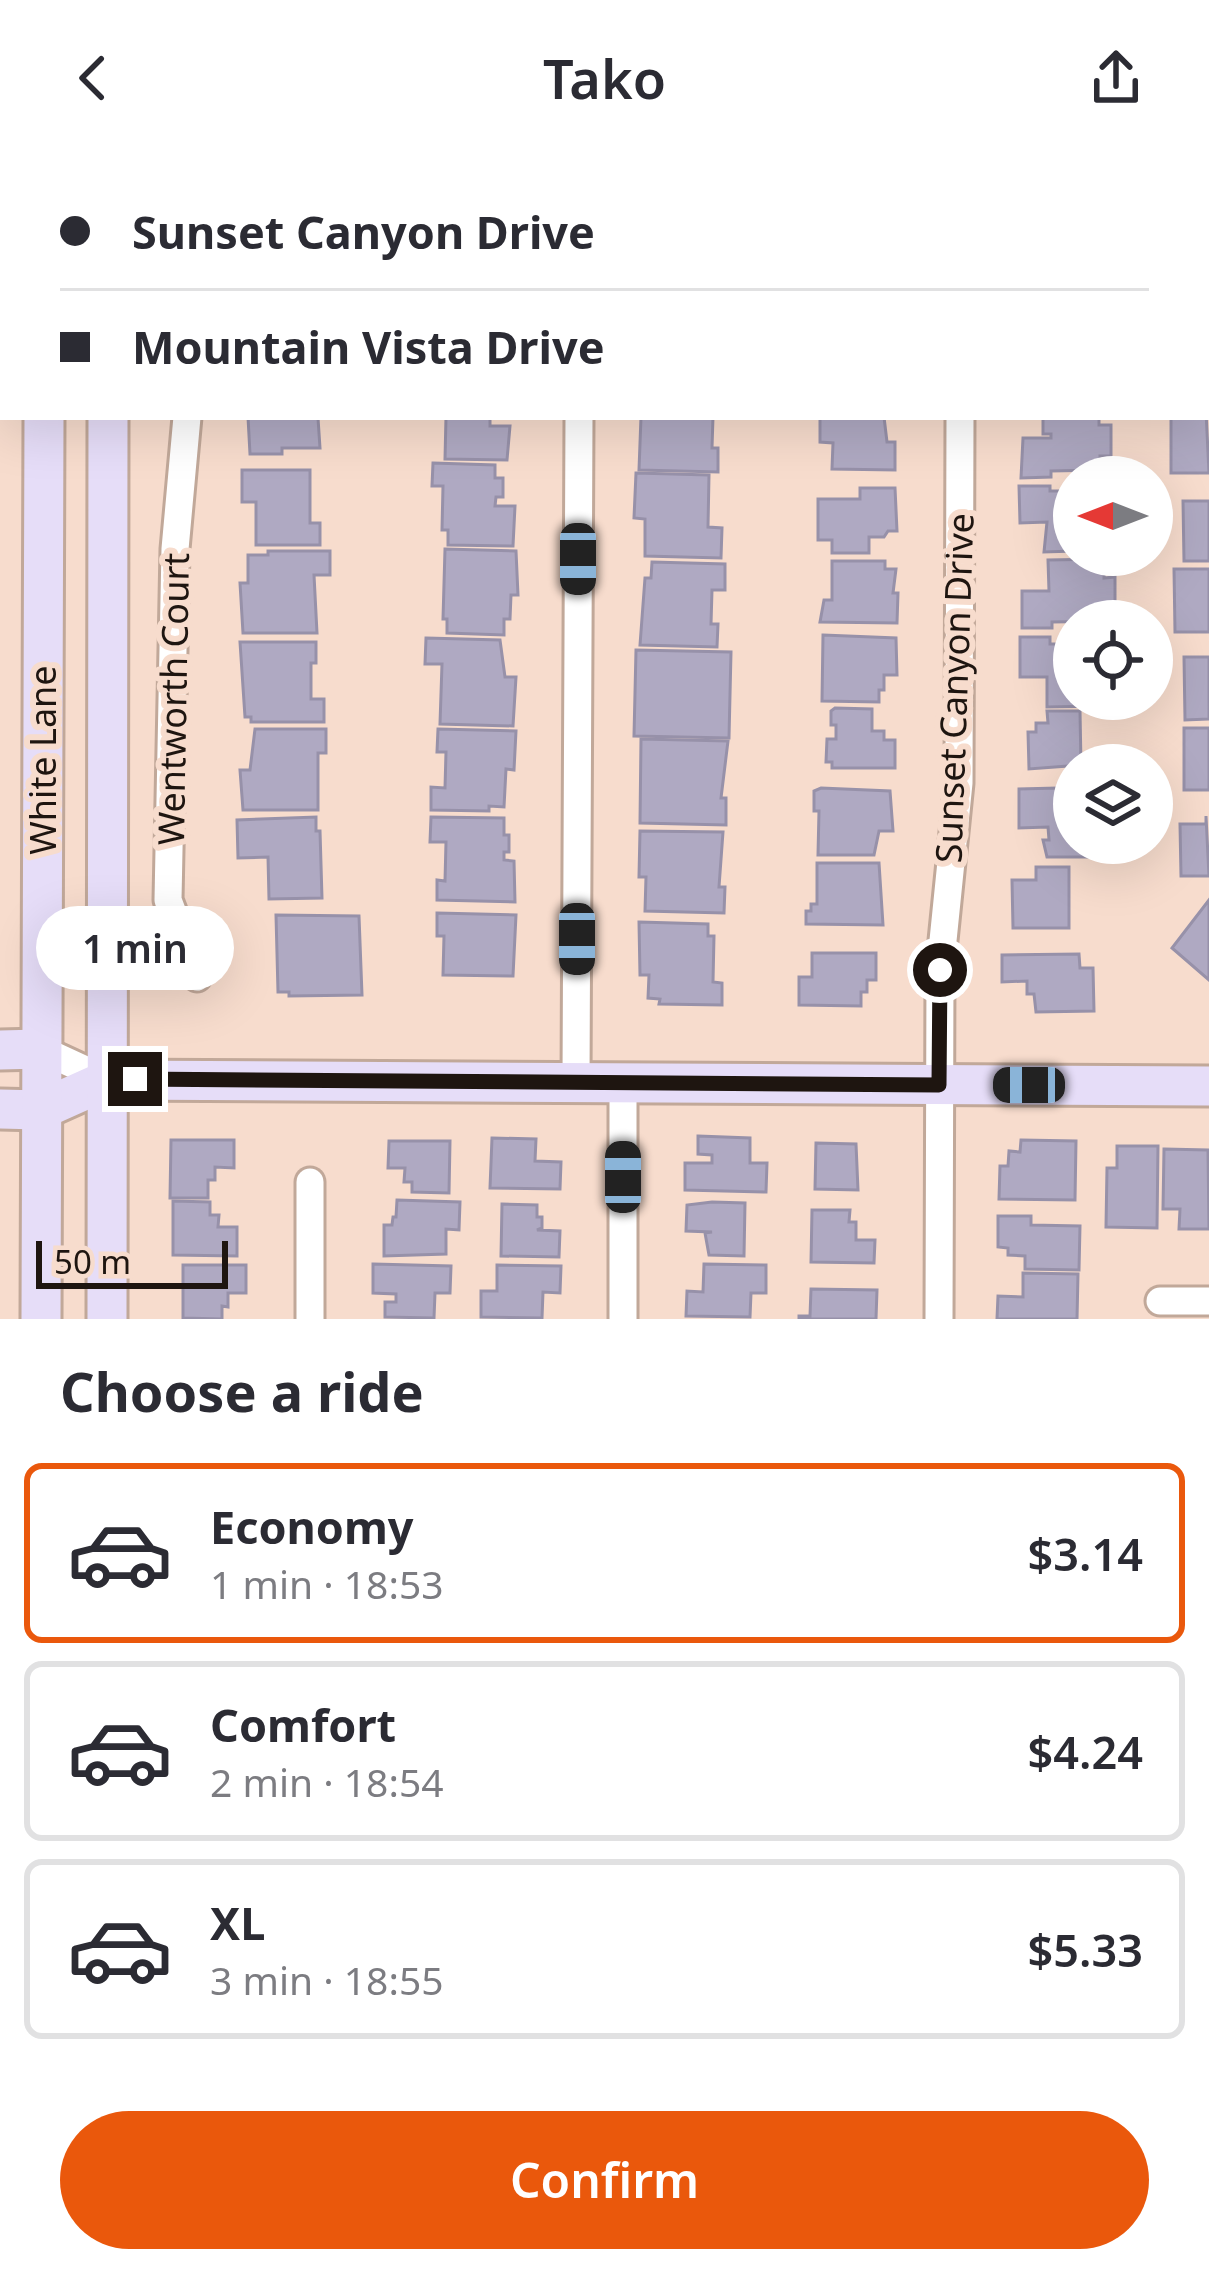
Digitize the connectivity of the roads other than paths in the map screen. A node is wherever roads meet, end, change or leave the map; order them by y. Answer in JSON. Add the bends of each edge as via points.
{"nodes":[{"id":1,"x":44,"y":420,"type":"edge"},
{"id":2,"x":108,"y":420,"type":"edge"},
{"id":3,"x":188,"y":420,"type":"edge"},
{"id":4,"x":579,"y":420,"type":"edge"},
{"id":5,"x":960,"y":420,"type":"edge"},
{"id":6,"x":197,"y":977,"type":"dead end"},
{"id":7,"x":40,"y":1049,"type":"junction"},
{"id":8,"x":0,"y":1050,"type":"edge"},
{"id":9,"x":107,"y":1079,"type":"junction"},
{"id":10,"x":576,"y":1081,"type":"junction"},
{"id":11,"x":623,"y":1082,"type":"junction"},
{"id":12,"x":939,"y":1085,"type":"junction"},
{"id":13,"x":1209,"y":1087,"type":"edge"},
{"id":14,"x":0,"y":1108,"type":"edge"},
{"id":15,"x":40,"y":1110,"type":"junction"},
{"id":16,"x":310,"y":1182,"type":"dead end"},
{"id":17,"x":1160,"y":1301,"type":"dead end"},
{"id":18,"x":1209,"y":1301,"type":"edge"},
{"id":19,"x":41,"y":1319,"type":"edge"},
{"id":20,"x":106,"y":1319,"type":"edge"},
{"id":21,"x":310,"y":1319,"type":"edge"},
{"id":22,"x":623,"y":1319,"type":"edge"},
{"id":23,"x":939,"y":1319,"type":"edge"}],
"edges":[{"from":1,"to":7,"type":"main road","name":"White Lane"},
{"from":2,"to":9,"type":"main road","name":"White Lane"},
{"from":3,"to":6,"type":"street","name":"Wentworth Court","via":[[175,549],[168,900]]},
{"from":4,"to":10,"type":"street"},
{"from":5,"to":12,"type":"street","name":"Sunset Canyon Drive","via":[[959,783],[940,970]]},
{"from":7,"to":8,"type":"main road"},
{"from":7,"to":9,"type":"street"},
{"from":7,"to":15,"type":"main road","name":"White Lane"},
{"from":9,"to":10,"type":"main road"},
{"from":9,"to":15,"type":"main road"},
{"from":9,"to":20,"type":"main road","name":"White Lane"},
{"from":10,"to":11,"type":"main road"},
{"from":11,"to":12,"type":"main road"},
{"from":11,"to":22,"type":"street"},
{"from":12,"to":13,"type":"main road"},
{"from":12,"to":23,"type":"street","name":"Sunset Canyon Drive"},
{"from":14,"to":15,"type":"main road"},
{"from":15,"to":19,"type":"main road","name":"White Lane"},
{"from":16,"to":21,"type":"street"},
{"from":17,"to":18,"type":"street"}]}
